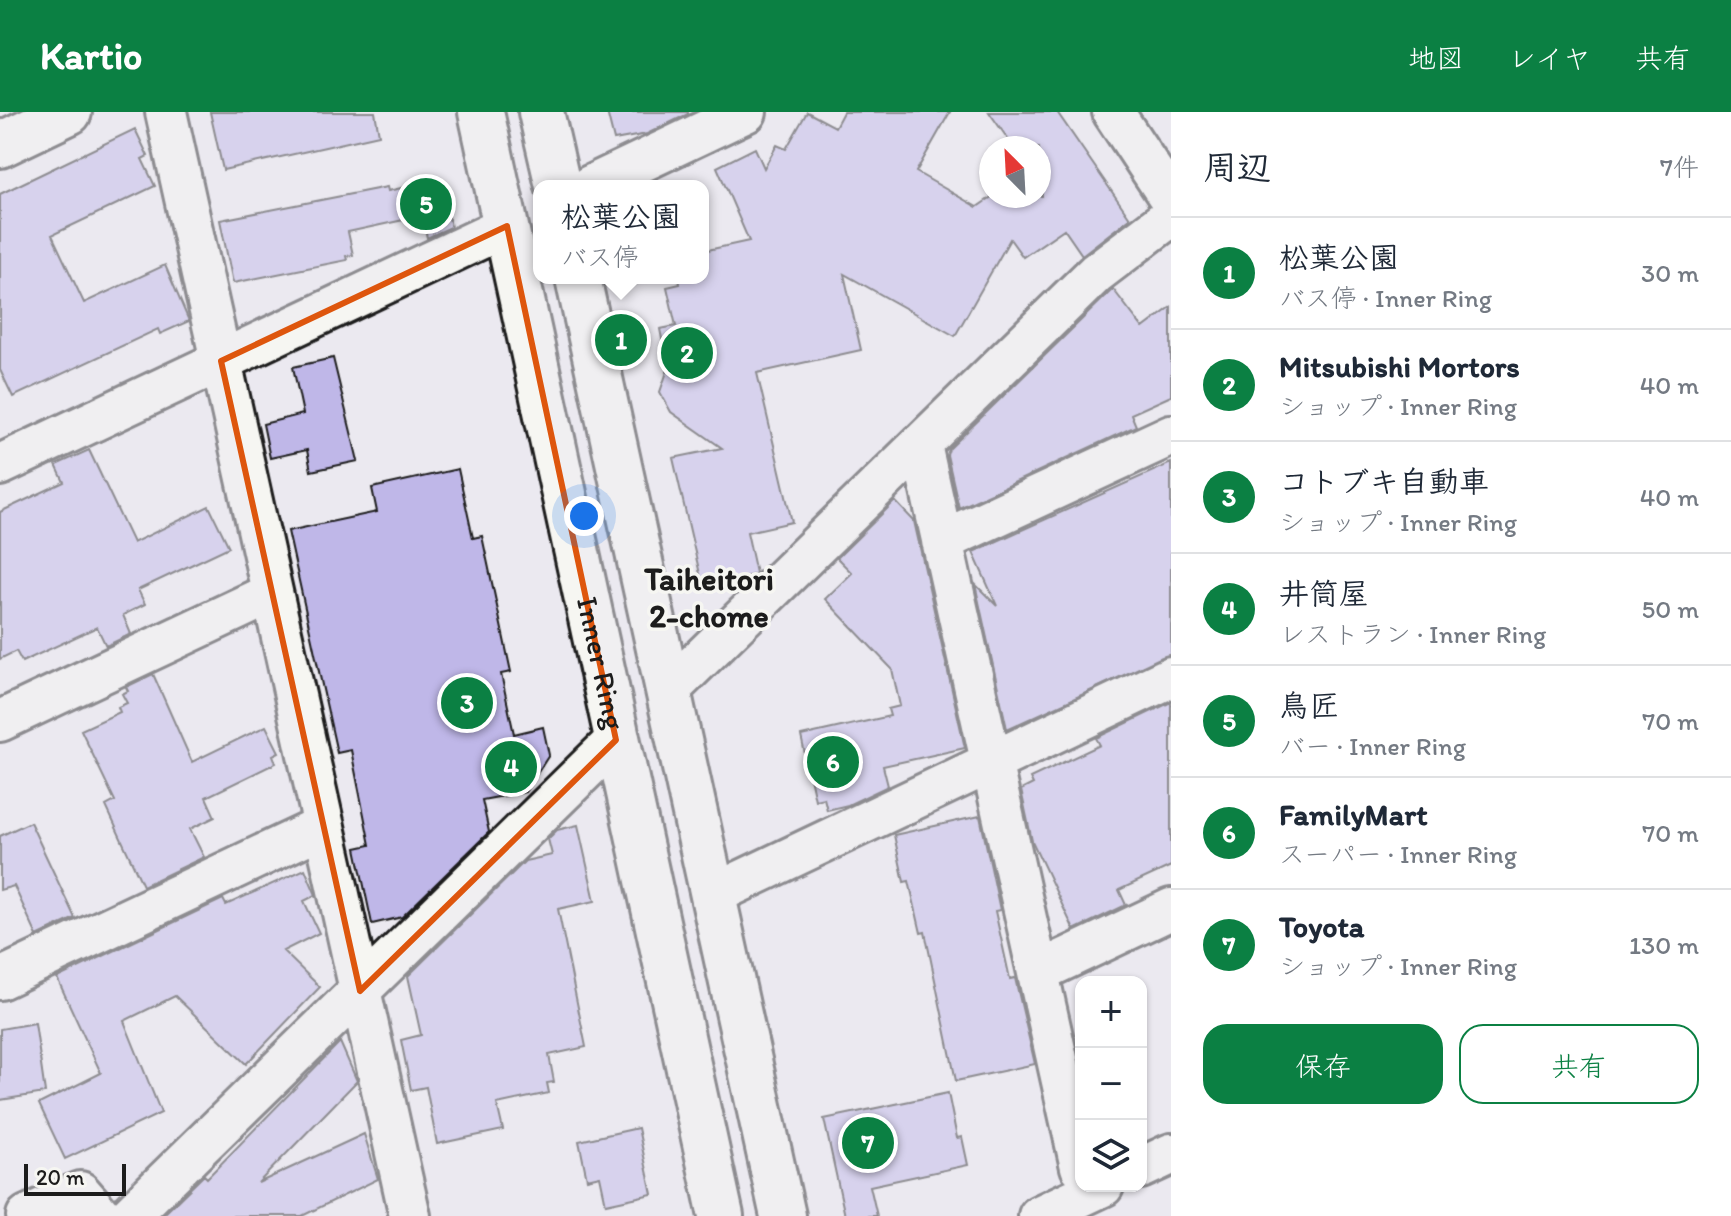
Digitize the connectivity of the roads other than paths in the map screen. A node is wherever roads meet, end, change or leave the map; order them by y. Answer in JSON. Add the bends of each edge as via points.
{"nodes":[{"id":1,"x":69,"y":112,"type":"edge"},
{"id":2,"x":166,"y":112,"type":"edge"},
{"id":3,"x":481,"y":112,"type":"edge"},
{"id":4,"x":541,"y":112,"type":"edge"},
{"id":5,"x":746,"y":112,"type":"edge"},
{"id":6,"x":1113,"y":112,"type":"edge"},
{"id":7,"x":0,"y":145,"type":"edge"},
{"id":8,"x":557,"y":180,"type":"edge"},
{"id":9,"x":603,"y":180,"type":"edge"},
{"id":10,"x":1171,"y":200,"type":"edge"},
{"id":11,"x":1171,"y":216,"type":"edge"},
{"id":12,"x":507,"y":226,"type":"junction"},
{"id":13,"x":579,"y":284,"type":"edge"},
{"id":14,"x":221,"y":361,"type":"junction"},
{"id":15,"x":1171,"y":435,"type":"edge"},
{"id":16,"x":921,"y":445,"type":"junction"},
{"id":17,"x":0,"y":465,"type":"edge"},
{"id":18,"x":942,"y":541,"type":"junction"},
{"id":19,"x":272,"y":593,"type":"junction"},
{"id":20,"x":1171,"y":677,"type":"edge"},
{"id":21,"x":667,"y":692,"type":"junction"},
{"id":22,"x":0,"y":721,"type":"edge"},
{"id":23,"x":616,"y":740,"type":"junction"},
{"id":24,"x":991,"y":762,"type":"junction"},
{"id":25,"x":324,"y":826,"type":"junction"},
{"id":26,"x":712,"y":895,"type":"junction"},
{"id":27,"x":1171,"y":909,"type":"edge"},
{"id":28,"x":1038,"y":972,"type":"junction"},
{"id":29,"x":0,"y":979,"type":"edge"},
{"id":30,"x":360,"y":991,"type":"junction"},
{"id":31,"x":1075,"y":1125,"type":"edge"},
{"id":32,"x":1171,"y":1154,"type":"edge"},
{"id":33,"x":1147,"y":1165,"type":"edge"},
{"id":34,"x":1075,"y":1192,"type":"edge"},
{"id":35,"x":27,"y":1216,"type":"edge"},
{"id":36,"x":101,"y":1216,"type":"edge"},
{"id":37,"x":129,"y":1216,"type":"edge"},
{"id":38,"x":410,"y":1216,"type":"edge"},
{"id":39,"x":721,"y":1216,"type":"edge"},
{"id":40,"x":783,"y":1216,"type":"edge"},
{"id":41,"x":1039,"y":1216,"type":"edge"}],
"edges":[{"from":1,"to":7,"type":"main road"},
{"from":2,"to":14,"type":"street"},
{"from":3,"to":12,"type":"main road","name":"Inner Ring"},
{"from":4,"to":8,"type":"main road"},
{"from":5,"to":9,"type":"street"},
{"from":6,"to":10,"type":"street"},
{"from":11,"to":16,"type":"street","via":[[1096,273]]},
{"from":12,"to":14,"type":"street"},
{"from":12,"to":23,"type":"main road","name":"Inner Ring"},
{"from":13,"to":21,"type":"main road","name":"Inner Ring"},
{"from":14,"to":17,"type":"street"},
{"from":14,"to":19,"type":"street"},
{"from":15,"to":18,"type":"street"},
{"from":16,"to":18,"type":"street"},
{"from":16,"to":21,"type":"street"},
{"from":18,"to":24,"type":"street"},
{"from":19,"to":22,"type":"street"},
{"from":19,"to":25,"type":"street"},
{"from":20,"to":24,"type":"street"},
{"from":21,"to":26,"type":"main road","name":"Inner Ring"},
{"from":23,"to":30,"type":"street"},
{"from":23,"to":39,"type":"main road","name":"Inner Ring"},
{"from":24,"to":26,"type":"street"},
{"from":24,"to":28,"type":"street"},
{"from":25,"to":29,"type":"street"},
{"from":25,"to":30,"type":"street"},
{"from":26,"to":40,"type":"main road","name":"Inner Ring"},
{"from":27,"to":28,"type":"street"},
{"from":28,"to":31,"type":"street"},
{"from":30,"to":37,"type":"street"},
{"from":30,"to":38,"type":"street"},
{"from":32,"to":33,"type":"street"},
{"from":34,"to":41,"type":"street"},
{"from":35,"to":36,"type":"street","via":[[80,1192]]}]}
